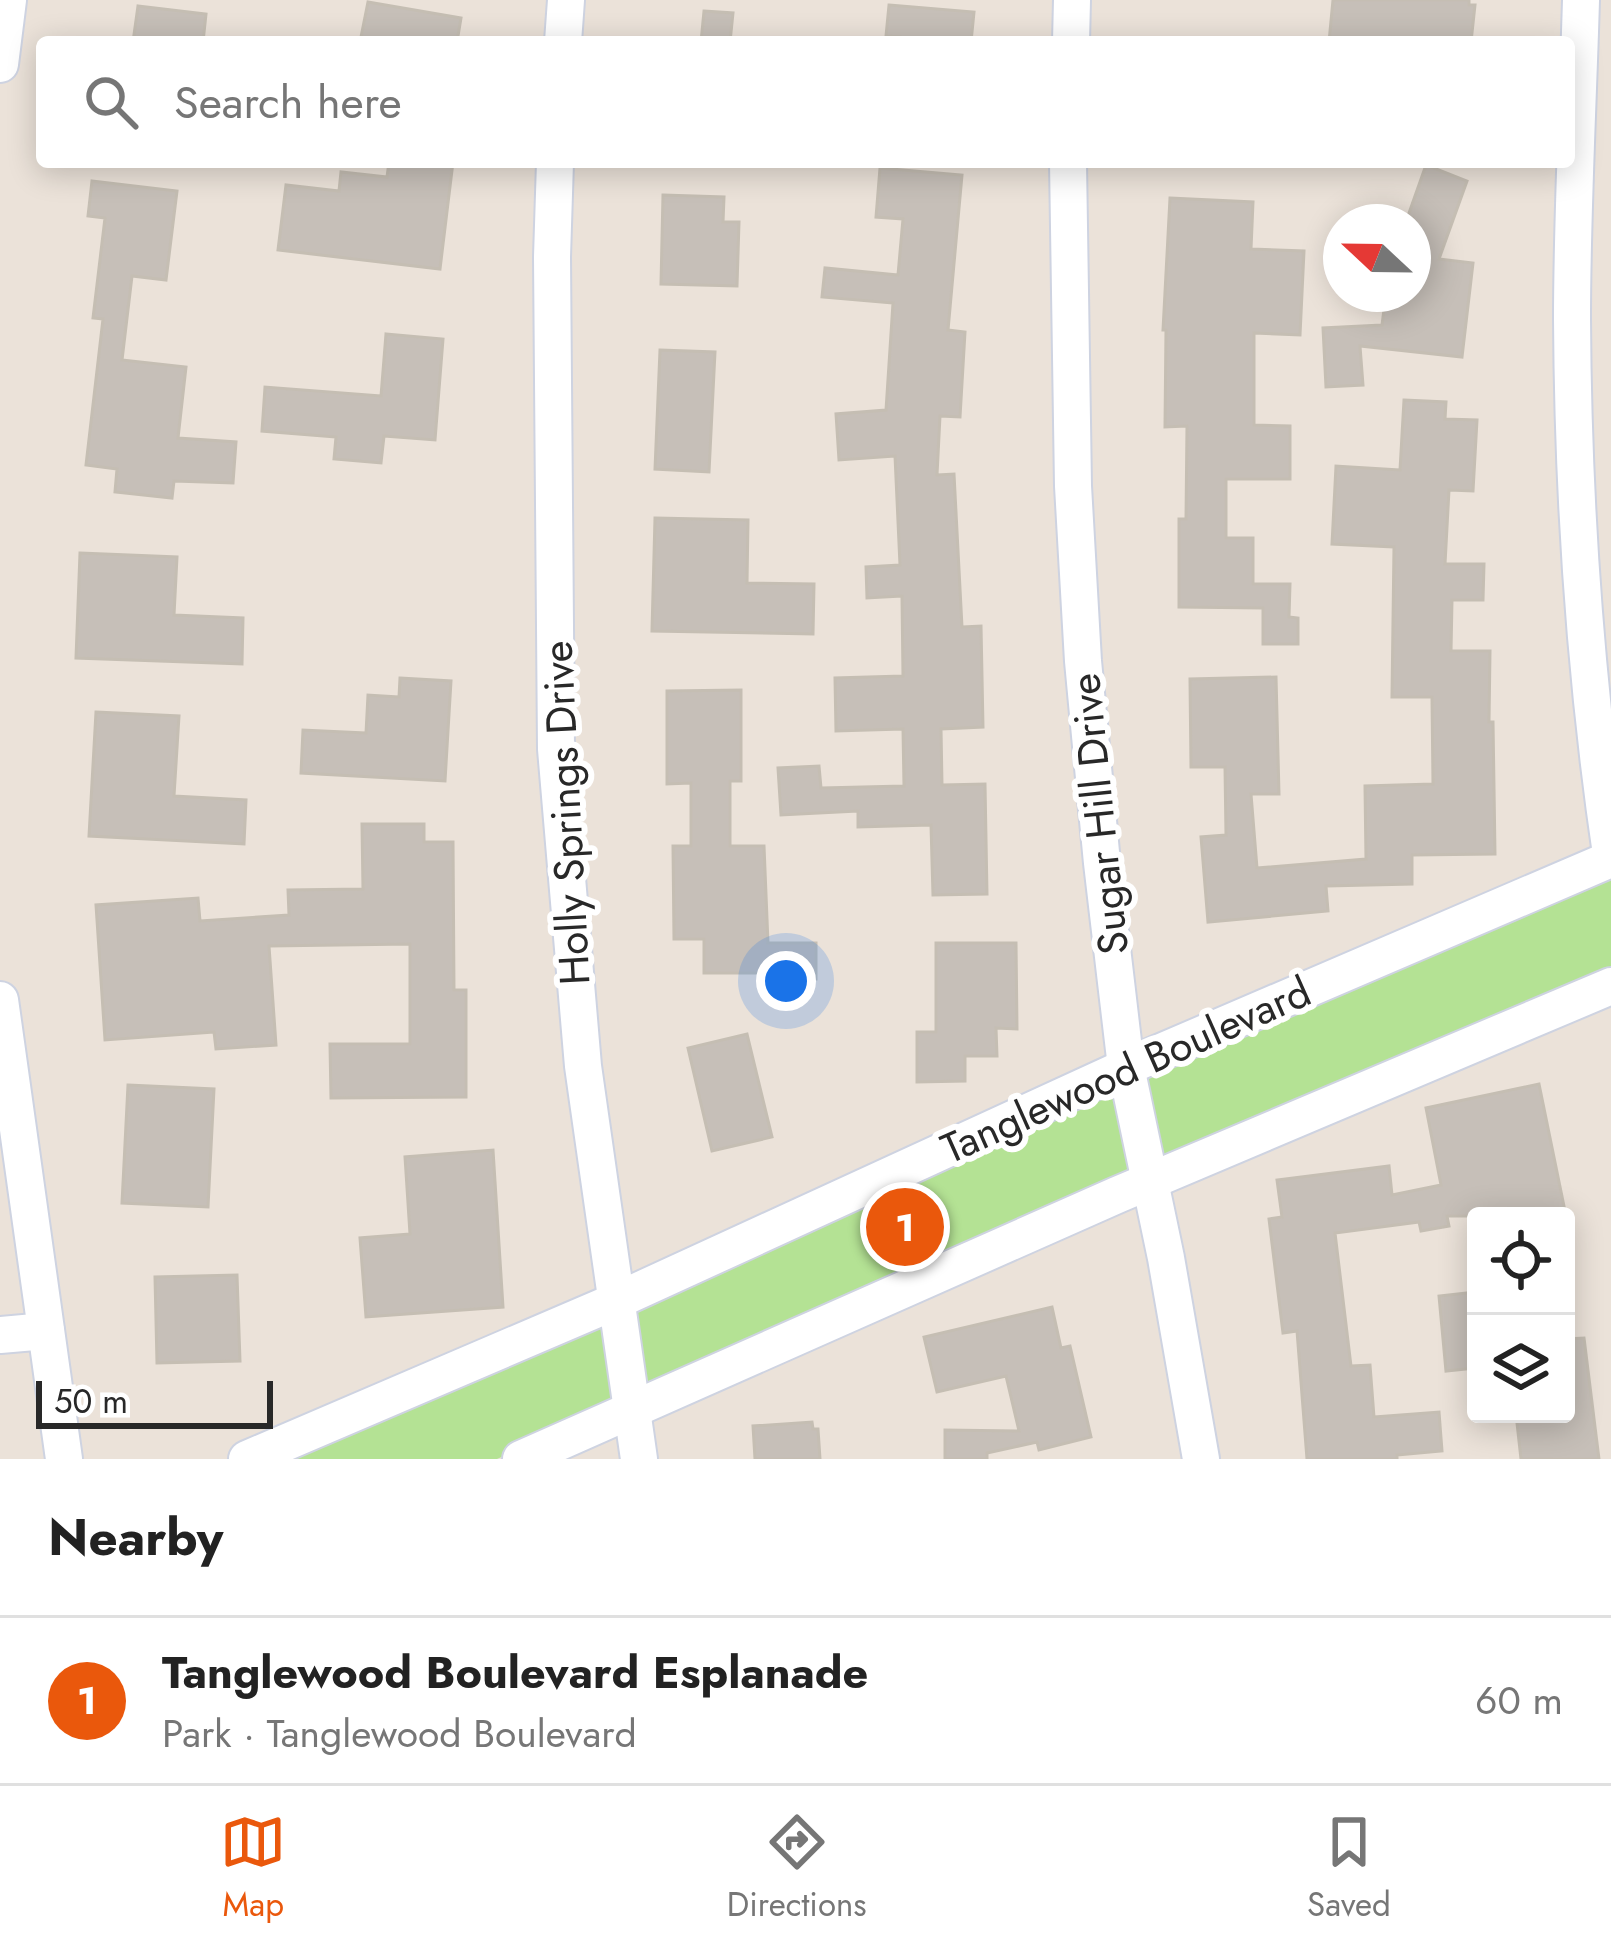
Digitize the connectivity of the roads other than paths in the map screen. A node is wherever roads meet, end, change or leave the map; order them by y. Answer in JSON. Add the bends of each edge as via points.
{"nodes":[{"id":1,"x":8,"y":0,"type":"edge"},
{"id":2,"x":566,"y":0,"type":"edge"},
{"id":3,"x":1072,"y":0,"type":"edge"},
{"id":4,"x":1581,"y":0,"type":"edge"},
{"id":5,"x":563,"y":36,"type":"edge"},
{"id":6,"x":1071,"y":36,"type":"edge"},
{"id":7,"x":0,"y":64,"type":"edge"},
{"id":8,"x":555,"y":168,"type":"edge"},
{"id":9,"x":1068,"y":168,"type":"edge"},
{"id":10,"x":1611,"y":857,"type":"edge"},
{"id":11,"x":1611,"y":986,"type":"edge"},
{"id":12,"x":0,"y":1000,"type":"edge"},
{"id":13,"x":1126,"y":1067,"type":"junction"},
{"id":14,"x":1151,"y":1180,"type":"junction"},
{"id":15,"x":616,"y":1300,"type":"junction"},
{"id":16,"x":46,"y":1331,"type":"junction"},
{"id":17,"x":0,"y":1335,"type":"edge"},
{"id":18,"x":632,"y":1408,"type":"junction"},
{"id":19,"x":64,"y":1459,"type":"edge"},
{"id":20,"x":247,"y":1459,"type":"edge"},
{"id":21,"x":521,"y":1459,"type":"edge"},
{"id":22,"x":639,"y":1459,"type":"edge"},
{"id":23,"x":1201,"y":1459,"type":"edge"}],
"edges":[{"from":1,"to":7,"type":"street"},
{"from":2,"to":5,"type":"street"},
{"from":3,"to":6,"type":"street"},
{"from":4,"to":10,"type":"street","via":[[1573,318],[1580,544]]},
{"from":8,"to":15,"type":"street","name":"Holly Springs Drive","via":[[556,749],[584,1066]]},
{"from":9,"to":13,"type":"street","name":"Sugar Hill Drive","via":[[1083,661]]},
{"from":10,"to":13,"type":"street","name":"Tanglewood Boulevard"},
{"from":11,"to":14,"type":"street"},
{"from":12,"to":16,"type":"street"},
{"from":13,"to":14,"type":"street","name":"Sugar Hill Drive"},
{"from":13,"to":15,"type":"street","name":"Tanglewood Boulevard"},
{"from":14,"to":18,"type":"street"},
{"from":14,"to":23,"type":"street","name":"Sugar Hill Drive"},
{"from":15,"to":18,"type":"street","name":"Holly Springs Drive"},
{"from":15,"to":20,"type":"street","name":"Tanglewood Boulevard"},
{"from":16,"to":17,"type":"street"},
{"from":16,"to":19,"type":"street"},
{"from":18,"to":21,"type":"street"},
{"from":18,"to":22,"type":"street","name":"Holly Springs Drive"}]}
